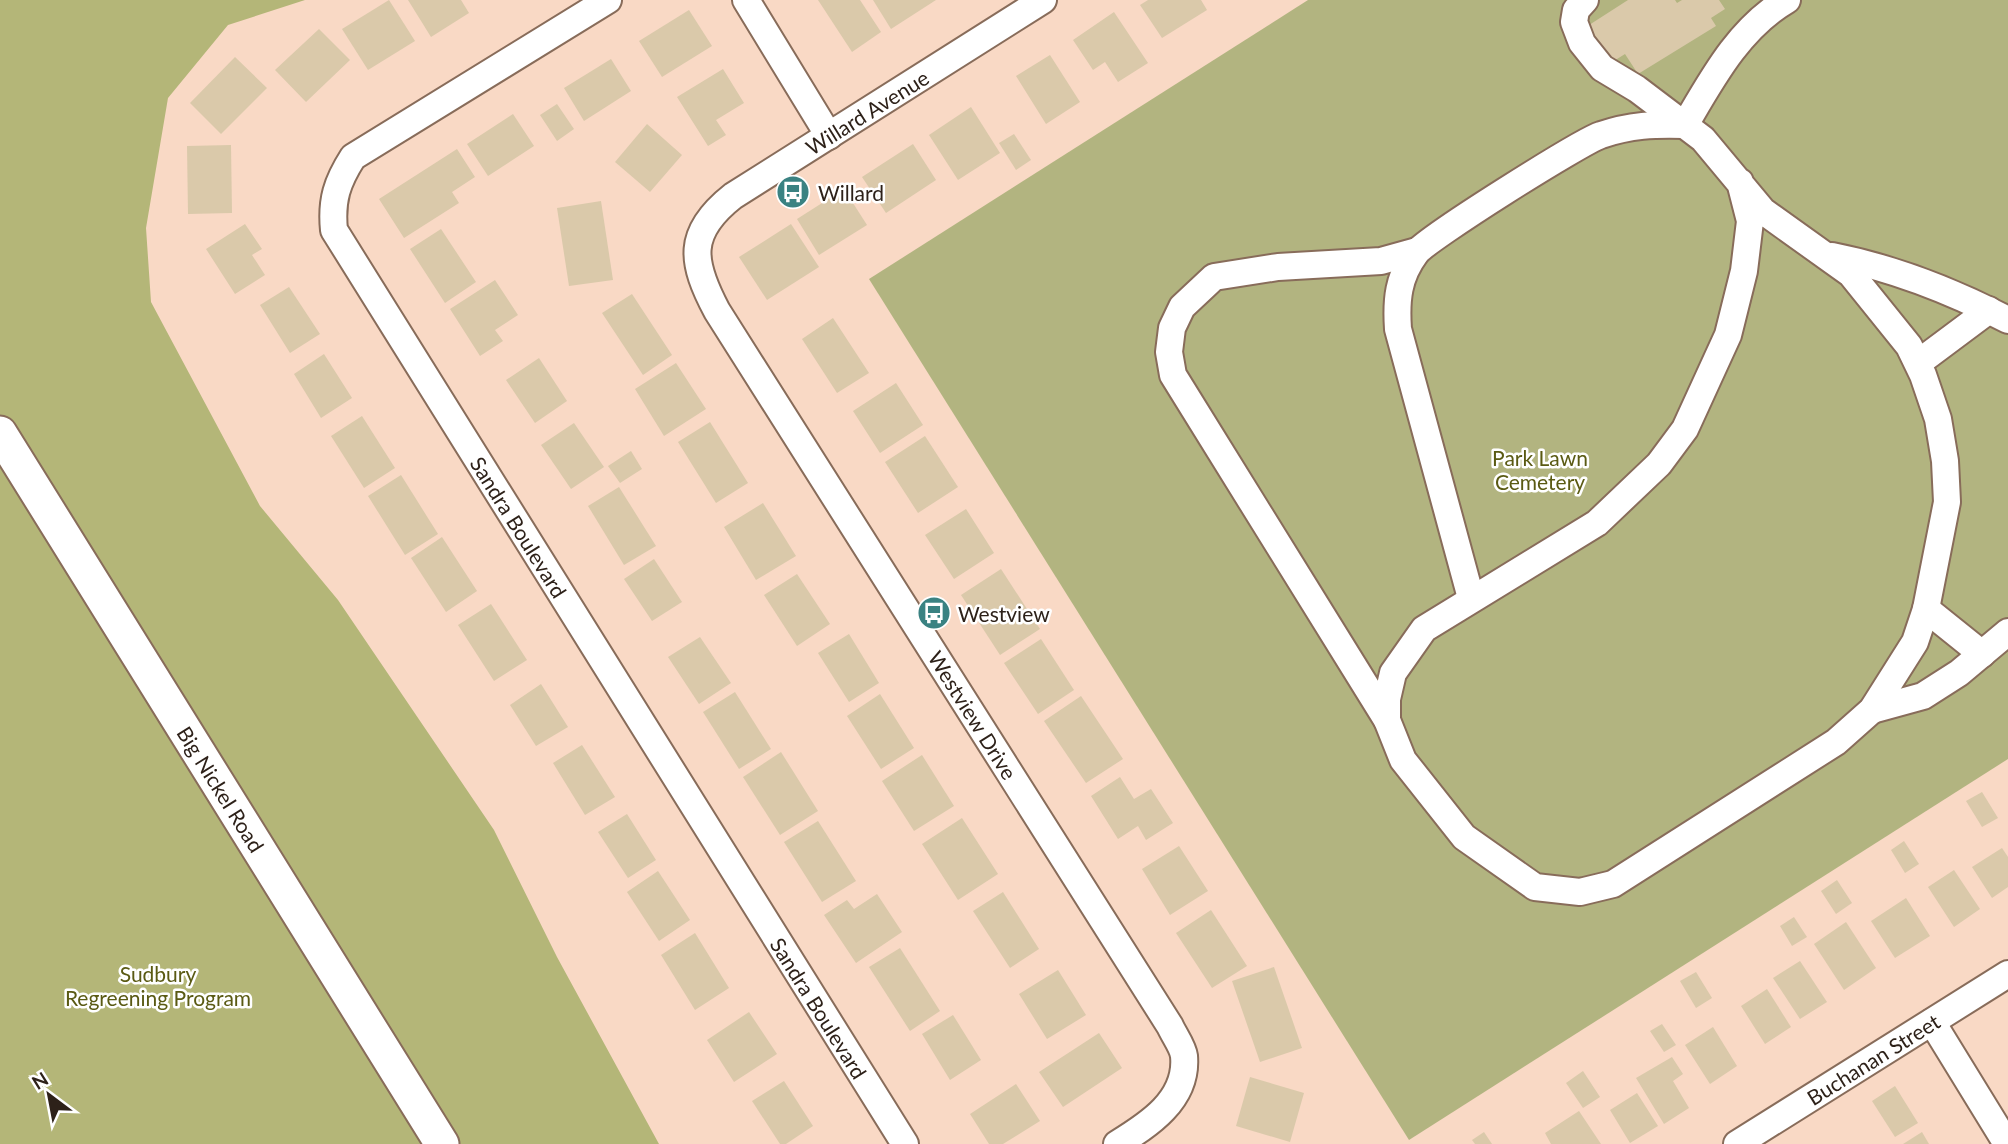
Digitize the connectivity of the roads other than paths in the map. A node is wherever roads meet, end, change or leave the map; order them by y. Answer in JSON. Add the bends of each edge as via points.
{"nodes":[{"id":1,"x":607,"y":0,"type":"edge"},
{"id":2,"x":746,"y":0,"type":"edge"},
{"id":3,"x":1043,"y":0,"type":"edge"},
{"id":4,"x":1585,"y":0,"type":"edge"},
{"id":5,"x":1780,"y":2,"type":"edge"},
{"id":6,"x":1685,"y":125,"type":"junction"},
{"id":7,"x":830,"y":136,"type":"junction"},
{"id":8,"x":1740,"y":182,"type":"junction"},
{"id":9,"x":702,"y":234,"type":"joint"},
{"id":10,"x":1418,"y":251,"type":"junction"},
{"id":11,"x":1823,"y":254,"type":"junction"},
{"id":12,"x":1999,"y":315,"type":"edge"},
{"id":13,"x":1918,"y":363,"type":"junction"},
{"id":14,"x":0,"y":433,"type":"edge"},
{"id":15,"x":1471,"y":598,"type":"junction"},
{"id":16,"x":1926,"y":609,"type":"junction"},
{"id":17,"x":2008,"y":632,"type":"edge"},
{"id":18,"x":1982,"y":654,"type":"junction"},
{"id":19,"x":1872,"y":710,"type":"junction"},
{"id":20,"x":1387,"y":720,"type":"junction"},
{"id":21,"x":2008,"y":974,"type":"edge"},
{"id":22,"x":1932,"y":1022,"type":"junction"},
{"id":23,"x":442,"y":1144,"type":"edge"},
{"id":24,"x":905,"y":1144,"type":"edge"},
{"id":25,"x":1117,"y":1144,"type":"edge"},
{"id":26,"x":1737,"y":1144,"type":"edge"},
{"id":27,"x":2007,"y":1144,"type":"edge"}],
"edges":[{"from":1,"to":24,"type":"street","name":"Sandra Boulevard","via":[[353,157],[340,177],[332,203],[334,230]]},
{"from":2,"to":7,"type":"street"},
{"from":3,"to":7,"type":"street","name":"Willard Avenue"},
{"from":4,"to":6,"type":"street","via":[[1576,10],[1574,22],[1582,43],[1602,68]]},
{"from":5,"to":6,"type":"street","via":[[1735,46]]},
{"from":6,"to":8,"type":"street"},
{"from":6,"to":10,"type":"street","via":[[1639,124],[1597,136]]},
{"from":7,"to":9,"type":"street","name":"Willard Avenue","via":[[733,196],[714,211]]},
{"from":8,"to":11,"type":"street","via":[[1763,211]]},
{"from":8,"to":15,"type":"street","via":[[1750,221],[1744,271],[1728,335],[1685,429],[1659,464],[1597,523]]},
{"from":9,"to":25,"type":"street","name":"Westview Drive","via":[[695,258],[702,284],[717,311],[1184,1054],[1182,1077],[1172,1099],[1153,1122]]},
{"from":10,"to":15,"type":"street","via":[[1399,283],[1398,329]]},
{"from":10,"to":20,"type":"street","via":[[1381,261],[1278,267],[1214,277],[1182,307],[1172,328],[1169,352],[1173,375]]},
{"from":11,"to":12,"type":"street","via":[[1865,262]]},
{"from":11,"to":13,"type":"street","via":[[1851,274]]},
{"from":12,"to":13,"type":"street"},
{"from":13,"to":16,"type":"street","via":[[1938,419],[1947,502]]},
{"from":14,"to":23,"type":"main road","name":"Big Nickel Road"},
{"from":15,"to":20,"type":"street","via":[[1424,629],[1405,652],[1393,673]]},
{"from":16,"to":18,"type":"street"},
{"from":16,"to":19,"type":"street","via":[[1915,642]]},
{"from":17,"to":18,"type":"street"},
{"from":18,"to":19,"type":"street","via":[[1923,696]]},
{"from":19,"to":20,"type":"street","via":[[1836,742],[1613,884],[1580,892],[1535,887],[1464,837],[1403,760]]},
{"from":21,"to":22,"type":"street","name":"Buchanan Street"},
{"from":22,"to":26,"type":"street","name":"Buchanan Street"},
{"from":22,"to":27,"type":"street"}]}
